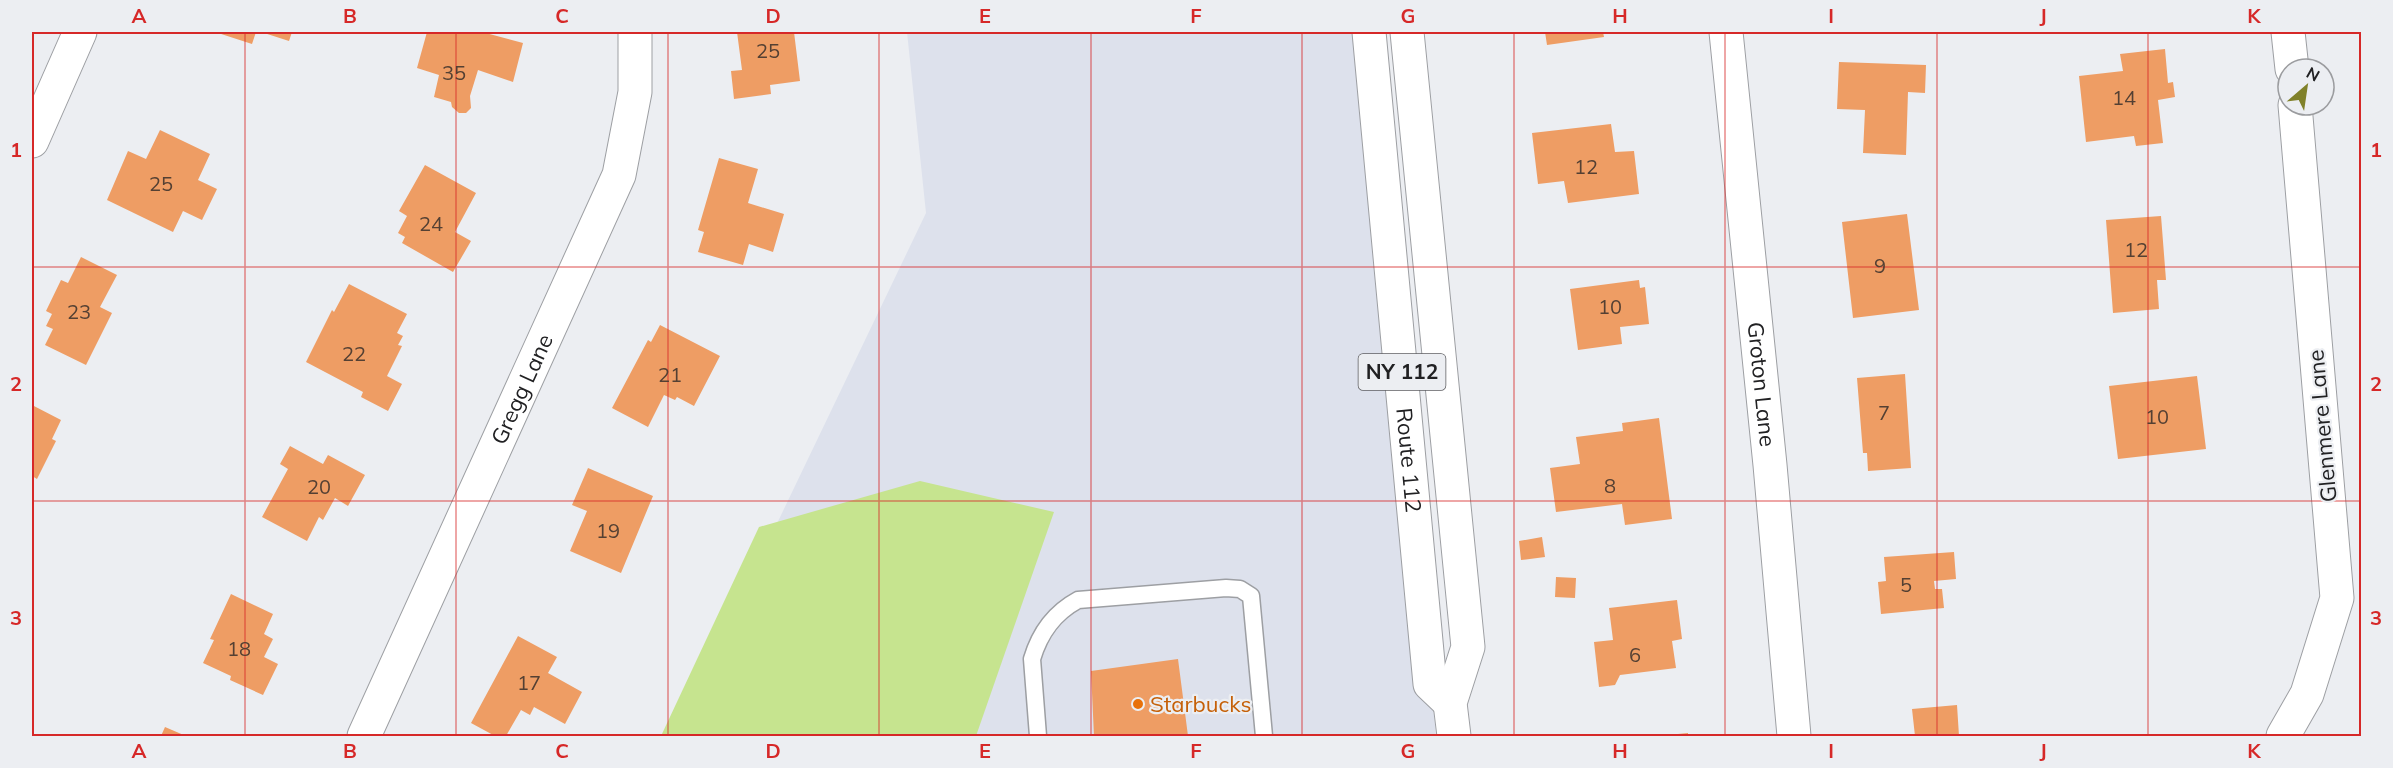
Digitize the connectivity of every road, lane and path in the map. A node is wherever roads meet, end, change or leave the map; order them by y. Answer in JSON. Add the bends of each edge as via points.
{"nodes":[{"id":1,"x":80,"y":32,"type":"edge"},
{"id":2,"x":635,"y":32,"type":"edge"},
{"id":3,"x":1369,"y":32,"type":"edge"},
{"id":4,"x":1407,"y":32,"type":"edge"},
{"id":5,"x":1726,"y":32,"type":"edge"},
{"id":6,"x":2288,"y":32,"type":"edge"},
{"id":7,"x":2291,"y":57,"type":"edge"},
{"id":8,"x":2296,"y":117,"type":"edge"},
{"id":9,"x":32,"y":141,"type":"edge"},
{"id":10,"x":2349,"y":600,"type":"edge"},
{"id":11,"x":1450,"y":703,"type":"junction"},
{"id":12,"x":364,"y":736,"type":"edge"},
{"id":13,"x":1038,"y":736,"type":"edge"},
{"id":14,"x":1264,"y":736,"type":"edge"},
{"id":15,"x":1454,"y":736,"type":"edge"},
{"id":16,"x":1794,"y":736,"type":"edge"},
{"id":17,"x":2283,"y":736,"type":"edge"}],
"edges":[{"from":1,"to":9,"type":"street"},
{"from":2,"to":12,"type":"street","name":"Gregg Lane","via":[[635,92],[619,175]]},
{"from":3,"to":11,"type":"street","name":"Route 112","number":"NY 112","via":[[1430,684]]},
{"from":4,"to":11,"type":"street","name":"Route 112","number":"NY 112","via":[[1468,647]]},
{"from":5,"to":16,"type":"street","name":"Groton Lane"},
{"from":6,"to":7,"type":"street"},
{"from":8,"to":10,"type":"street","name":"Glenmere Lane"},
{"from":10,"to":17,"type":"street","name":"Glenmere Lane","via":[[2307,694]]},
{"from":11,"to":15,"type":"street","name":"Route 112","number":"NY 112"},
{"from":13,"to":14,"type":"lane","via":[[1032,659],[1048,623],[1062,608],[1078,600],[1226,588],[1240,589],[1251,596]]}]}
